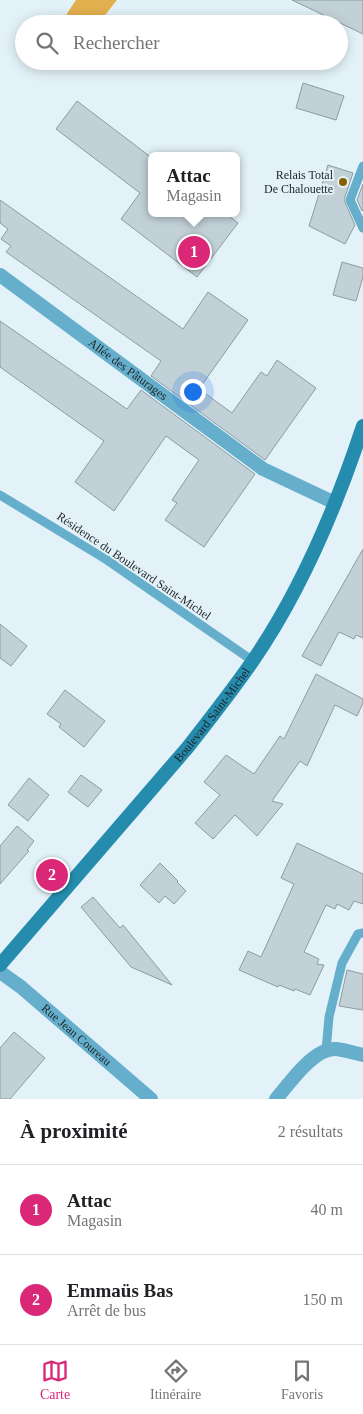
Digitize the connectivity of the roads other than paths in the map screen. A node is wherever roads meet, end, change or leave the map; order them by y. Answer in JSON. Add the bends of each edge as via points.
{"nodes":[{"id":1,"x":363,"y":166,"type":"edge"},
{"id":2,"x":363,"y":228,"type":"edge"},
{"id":3,"x":0,"y":275,"type":"edge"},
{"id":4,"x":363,"y":426,"type":"edge"},
{"id":5,"x":0,"y":494,"type":"edge"},
{"id":6,"x":335,"y":503,"type":"junction"},
{"id":7,"x":253,"y":661,"type":"junction"},
{"id":8,"x":363,"y":933,"type":"edge"},
{"id":9,"x":0,"y":965,"type":"edge"},
{"id":10,"x":0,"y":972,"type":"edge"},
{"id":11,"x":326,"y":1051,"type":"junction"},
{"id":12,"x":363,"y":1056,"type":"edge"},
{"id":13,"x":151,"y":1099,"type":"edge"},
{"id":14,"x":276,"y":1099,"type":"edge"}],
"edges":[{"from":1,"to":2,"type":"lane","via":[[350,200]]},
{"from":3,"to":6,"type":"street","name":"Allée des Pâturages","via":[[263,469]]},
{"from":4,"to":6,"type":"main road","name":"Boulevard Saint-Michel"},
{"from":5,"to":7,"type":"lane","name":"Résidence du Boulevard Saint-Michel","via":[[106,560]]},
{"from":6,"to":7,"type":"main road","name":"Boulevard Saint-Michel","via":[[309,561]]},
{"from":7,"to":9,"type":"main road","name":"Boulevard Saint-Michel","via":[[188,747]]},
{"from":8,"to":11,"type":"lane","via":[[358,934],[342,963],[329,1017]]},
{"from":10,"to":13,"type":"street","name":"Rue Jean Coureau"},
{"from":11,"to":12,"type":"street","via":[[335,1049]]},
{"from":11,"to":14,"type":"street","via":[[310,1060]]}]}
